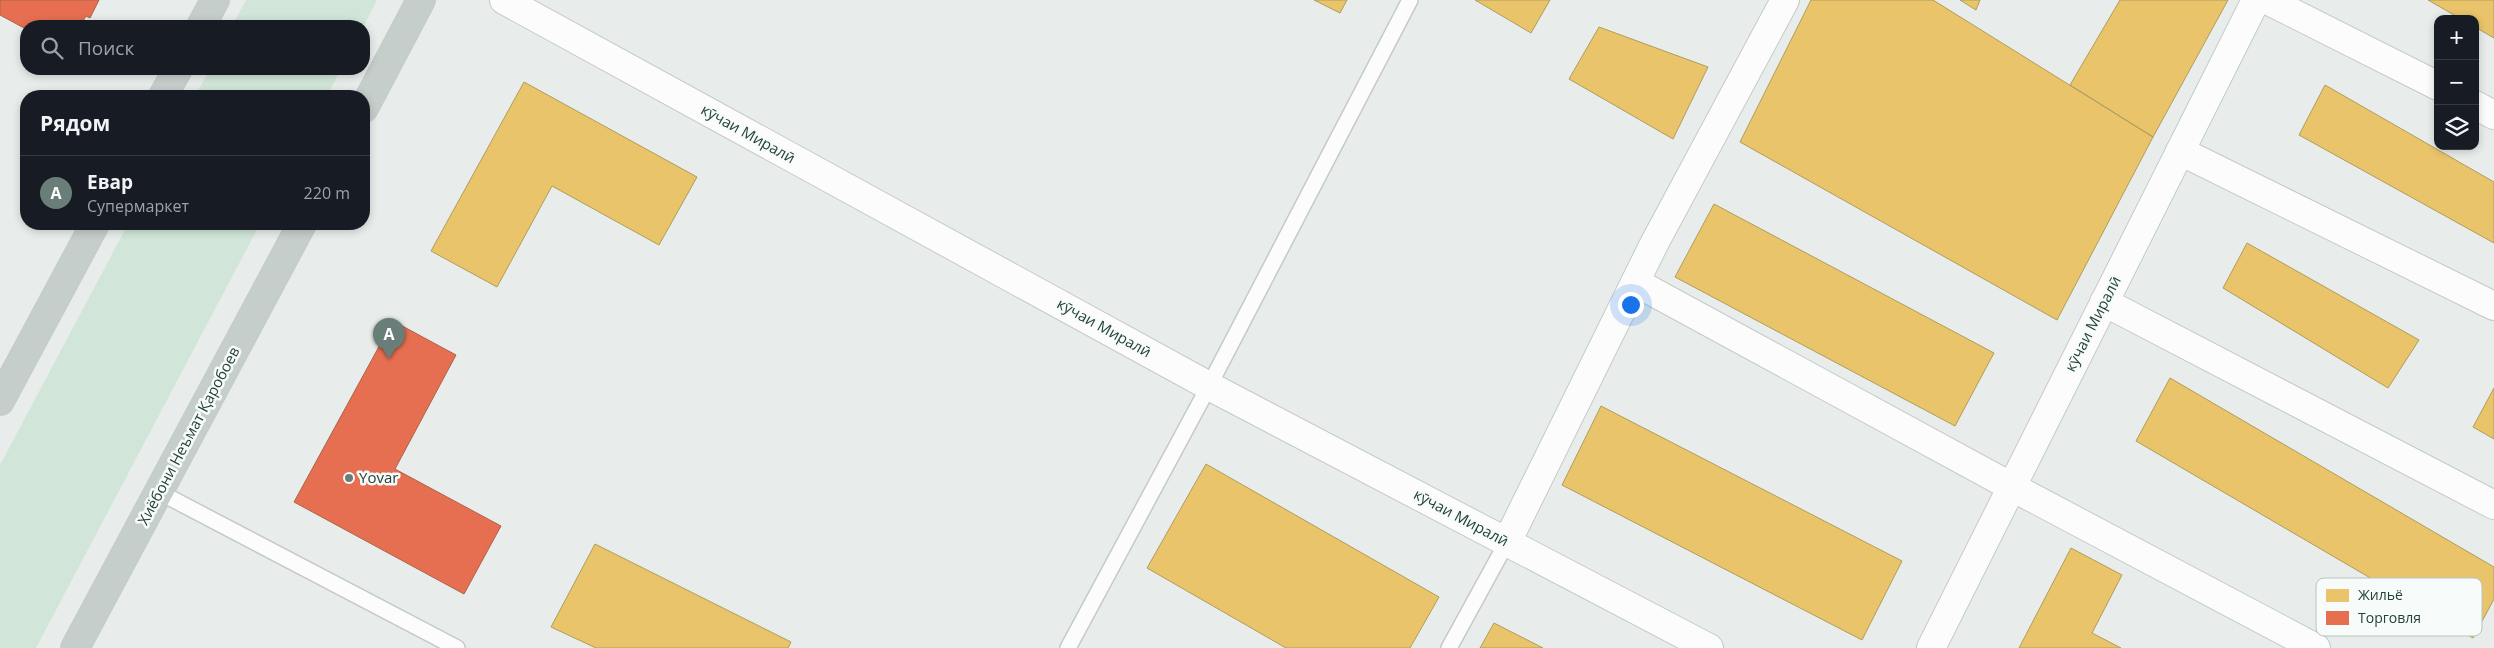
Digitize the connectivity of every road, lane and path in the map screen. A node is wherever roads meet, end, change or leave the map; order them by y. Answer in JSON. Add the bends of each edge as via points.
{"nodes":[{"id":1,"x":215,"y":0,"type":"edge"},
{"id":2,"x":421,"y":0,"type":"edge"},
{"id":3,"x":504,"y":0,"type":"edge"},
{"id":4,"x":1410,"y":0,"type":"edge"},
{"id":5,"x":1785,"y":0,"type":"edge"},
{"id":6,"x":2256,"y":0,"type":"edge"},
{"id":7,"x":2267,"y":0,"type":"edge"},
{"id":8,"x":204,"y":20,"type":"edge"},
{"id":9,"x":175,"y":75,"type":"edge"},
{"id":10,"x":2434,"y":84,"type":"edge"},
{"id":11,"x":166,"y":90,"type":"edge"},
{"id":12,"x":370,"y":97,"type":"edge"},
{"id":13,"x":2479,"y":107,"type":"edge"},
{"id":14,"x":2494,"y":115,"type":"edge"},
{"id":15,"x":2180,"y":151,"type":"junction"},
{"id":16,"x":92,"y":230,"type":"edge"},
{"id":17,"x":299,"y":230,"type":"edge"},
{"id":18,"x":1635,"y":282,"type":"junction"},
{"id":19,"x":2104,"y":302,"type":"junction"},
{"id":20,"x":2494,"y":306,"type":"edge"},
{"id":21,"x":1209,"y":386,"type":"junction"},
{"id":22,"x":0,"y":401,"type":"edge"},
{"id":23,"x":2012,"y":487,"type":"junction"},
{"id":24,"x":158,"y":492,"type":"junction"},
{"id":25,"x":2494,"y":505,"type":"edge"},
{"id":26,"x":1507,"y":542,"type":"junction"},
{"id":27,"x":75,"y":648,"type":"edge"},
{"id":28,"x":457,"y":648,"type":"edge"},
{"id":29,"x":1068,"y":648,"type":"edge"},
{"id":30,"x":1448,"y":648,"type":"edge"},
{"id":31,"x":1709,"y":648,"type":"edge"},
{"id":32,"x":1931,"y":648,"type":"edge"},
{"id":33,"x":2316,"y":648,"type":"edge"}],
"edges":[{"from":1,"to":8,"type":"highway"},
{"from":2,"to":12,"type":"highway"},
{"from":3,"to":21,"type":"street","name":"кӯчаи Миралӣ"},
{"from":4,"to":21,"type":"lane"},
{"from":5,"to":18,"type":"street"},
{"from":6,"to":15,"type":"street","name":"кӯчаи Миралӣ"},
{"from":7,"to":10,"type":"street"},
{"from":9,"to":11,"type":"highway"},
{"from":13,"to":14,"type":"street"},
{"from":15,"to":19,"type":"street","name":"кӯчаи Миралӣ"},
{"from":15,"to":20,"type":"street"},
{"from":16,"to":22,"type":"highway"},
{"from":17,"to":24,"type":"highway","name":"Хиёбони Неъмат Қаробоев"},
{"from":18,"to":23,"type":"street"},
{"from":18,"to":26,"type":"street"},
{"from":19,"to":23,"type":"street","name":"кӯчаи Миралӣ"},
{"from":19,"to":25,"type":"street"},
{"from":21,"to":26,"type":"street","name":"кӯчаи Миралӣ"},
{"from":21,"to":29,"type":"lane"},
{"from":23,"to":32,"type":"street","name":"кӯчаи Миралӣ"},
{"from":23,"to":33,"type":"street"},
{"from":24,"to":27,"type":"highway","name":"Хиёбони Неъмат Қаробоев"},
{"from":24,"to":28,"type":"lane"},
{"from":26,"to":30,"type":"lane"},
{"from":26,"to":31,"type":"street","name":"кӯчаи Миралӣ"}]}
